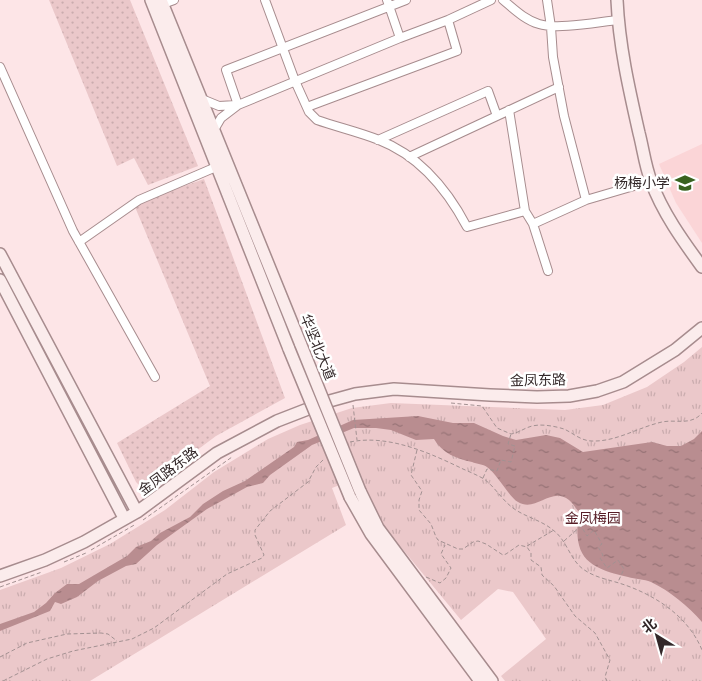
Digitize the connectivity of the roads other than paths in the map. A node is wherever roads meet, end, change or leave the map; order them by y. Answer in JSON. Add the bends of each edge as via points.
{"nodes":[{"id":1,"x":151,"y":0,"type":"edge"},
{"id":2,"x":265,"y":0,"type":"edge"},
{"id":3,"x":406,"y":0,"type":"edge"},
{"id":4,"x":491,"y":0,"type":"edge"},
{"id":5,"x":503,"y":0,"type":"edge"},
{"id":6,"x":547,"y":0,"type":"edge"},
{"id":7,"x":617,"y":0,"type":"edge"},
{"id":8,"x":166,"y":2,"type":"edge"},
{"id":9,"x":388,"y":3,"type":"edge"},
{"id":10,"x":448,"y":20,"type":"junction"},
{"id":11,"x":618,"y":20,"type":"junction"},
{"id":12,"x":551,"y":27,"type":"junction"},
{"id":13,"x":400,"y":38,"type":"junction"},
{"id":14,"x":283,"y":48,"type":"junction"},
{"id":15,"x":0,"y":67,"type":"edge"},
{"id":16,"x":295,"y":81,"type":"junction"},
{"id":17,"x":559,"y":87,"type":"junction"},
{"id":18,"x":202,"y":99,"type":"junction"},
{"id":19,"x":238,"y":105,"type":"junction"},
{"id":20,"x":307,"y":107,"type":"junction"},
{"id":21,"x":509,"y":110,"type":"junction"},
{"id":22,"x":497,"y":116,"type":"junction"},
{"id":23,"x":214,"y":130,"type":"junction"},
{"id":24,"x":378,"y":140,"type":"junction"},
{"id":25,"x":410,"y":157,"type":"junction"},
{"id":26,"x":216,"y":167,"type":"junction"},
{"id":27,"x":650,"y":181,"type":"junction"},
{"id":28,"x":586,"y":200,"type":"junction"},
{"id":29,"x":525,"y":211,"type":"junction"},
{"id":30,"x":533,"y":224,"type":"junction"},
{"id":31,"x":79,"y":242,"type":"junction"},
{"id":32,"x":0,"y":254,"type":"edge"},
{"id":33,"x":702,"y":267,"type":"edge"},
{"id":34,"x":548,"y":271,"type":"dead end"},
{"id":35,"x":0,"y":280,"type":"edge"},
{"id":36,"x":702,"y":328,"type":"edge"},
{"id":37,"x":155,"y":377,"type":"dead end"},
{"id":38,"x":354,"y":399,"type":"joint"},
{"id":39,"x":355,"y":494,"type":"junction"},
{"id":40,"x":137,"y":512,"type":"junction"},
{"id":41,"x":124,"y":518,"type":"junction"},
{"id":42,"x":0,"y":576,"type":"edge"},
{"id":43,"x":480,"y":681,"type":"edge"},
{"id":44,"x":492,"y":681,"type":"edge"}],
"edges":[{"from":1,"to":26,"type":"main road","name":"华坚北大道"},
{"from":2,"to":14,"type":"street"},
{"from":3,"to":9,"type":"street"},
{"from":4,"to":10,"type":"street"},
{"from":5,"to":12,"type":"street","via":[[525,18]]},
{"from":6,"to":12,"type":"street"},
{"from":7,"to":11,"type":"main road"},
{"from":8,"to":18,"type":"main road","name":"华坚北大道"},
{"from":9,"to":13,"type":"street"},
{"from":9,"to":14,"type":"street"},
{"from":10,"to":13,"type":"street"},
{"from":10,"to":20,"type":"street","via":[[457,51]]},
{"from":11,"to":12,"type":"street"},
{"from":11,"to":27,"type":"main road","via":[[629,90]]},
{"from":12,"to":17,"type":"street"},
{"from":13,"to":16,"type":"street"},
{"from":14,"to":16,"type":"street"},
{"from":14,"to":19,"type":"street","via":[[226,70]]},
{"from":15,"to":31,"type":"street"},
{"from":16,"to":19,"type":"street"},
{"from":16,"to":20,"type":"street"},
{"from":17,"to":21,"type":"street"},
{"from":17,"to":28,"type":"street"},
{"from":18,"to":19,"type":"street","via":[[219,106]]},
{"from":18,"to":23,"type":"main road","name":"华坚北大道"},
{"from":19,"to":23,"type":"street","via":[[221,118]]},
{"from":20,"to":24,"type":"street","via":[[317,120]]},
{"from":21,"to":22,"type":"street"},
{"from":21,"to":29,"type":"street"},
{"from":22,"to":24,"type":"street","via":[[488,91]]},
{"from":22,"to":25,"type":"street"},
{"from":23,"to":39,"type":"main road","name":"华坚北大道","bridge":true,"via":[[301,345]]},
{"from":24,"to":25,"type":"street"},
{"from":25,"to":29,"type":"street","via":[[435,178],[467,227]]},
{"from":26,"to":31,"type":"street","via":[[139,200]]},
{"from":26,"to":39,"type":"main road","name":"华坚北大道","bridge":true,"via":[[289,349]]},
{"from":27,"to":28,"type":"street"},
{"from":27,"to":33,"type":"main road"},
{"from":28,"to":30,"type":"street"},
{"from":29,"to":30,"type":"street"},
{"from":30,"to":34,"type":"street"},
{"from":31,"to":37,"type":"street"},
{"from":32,"to":40,"type":"main road"},
{"from":35,"to":41,"type":"main road"},
{"from":36,"to":38,"type":"main road","name":"金凤东路","via":[[675,350],[623,382],[597,391],[537,397],[394,389]]},
{"from":38,"to":40,"type":"main road","name":"金凤路东路","via":[[298,412],[245,436],[216,453]]},
{"from":39,"to":43,"type":"main road","name":"华坚北大道","via":[[371,534]]},
{"from":39,"to":44,"type":"main road","name":"华坚北大道"},
{"from":40,"to":41,"type":"main road","name":"金凤路东路"},
{"from":41,"to":42,"type":"main road","name":"金凤路东路","via":[[84,542]]}]}
